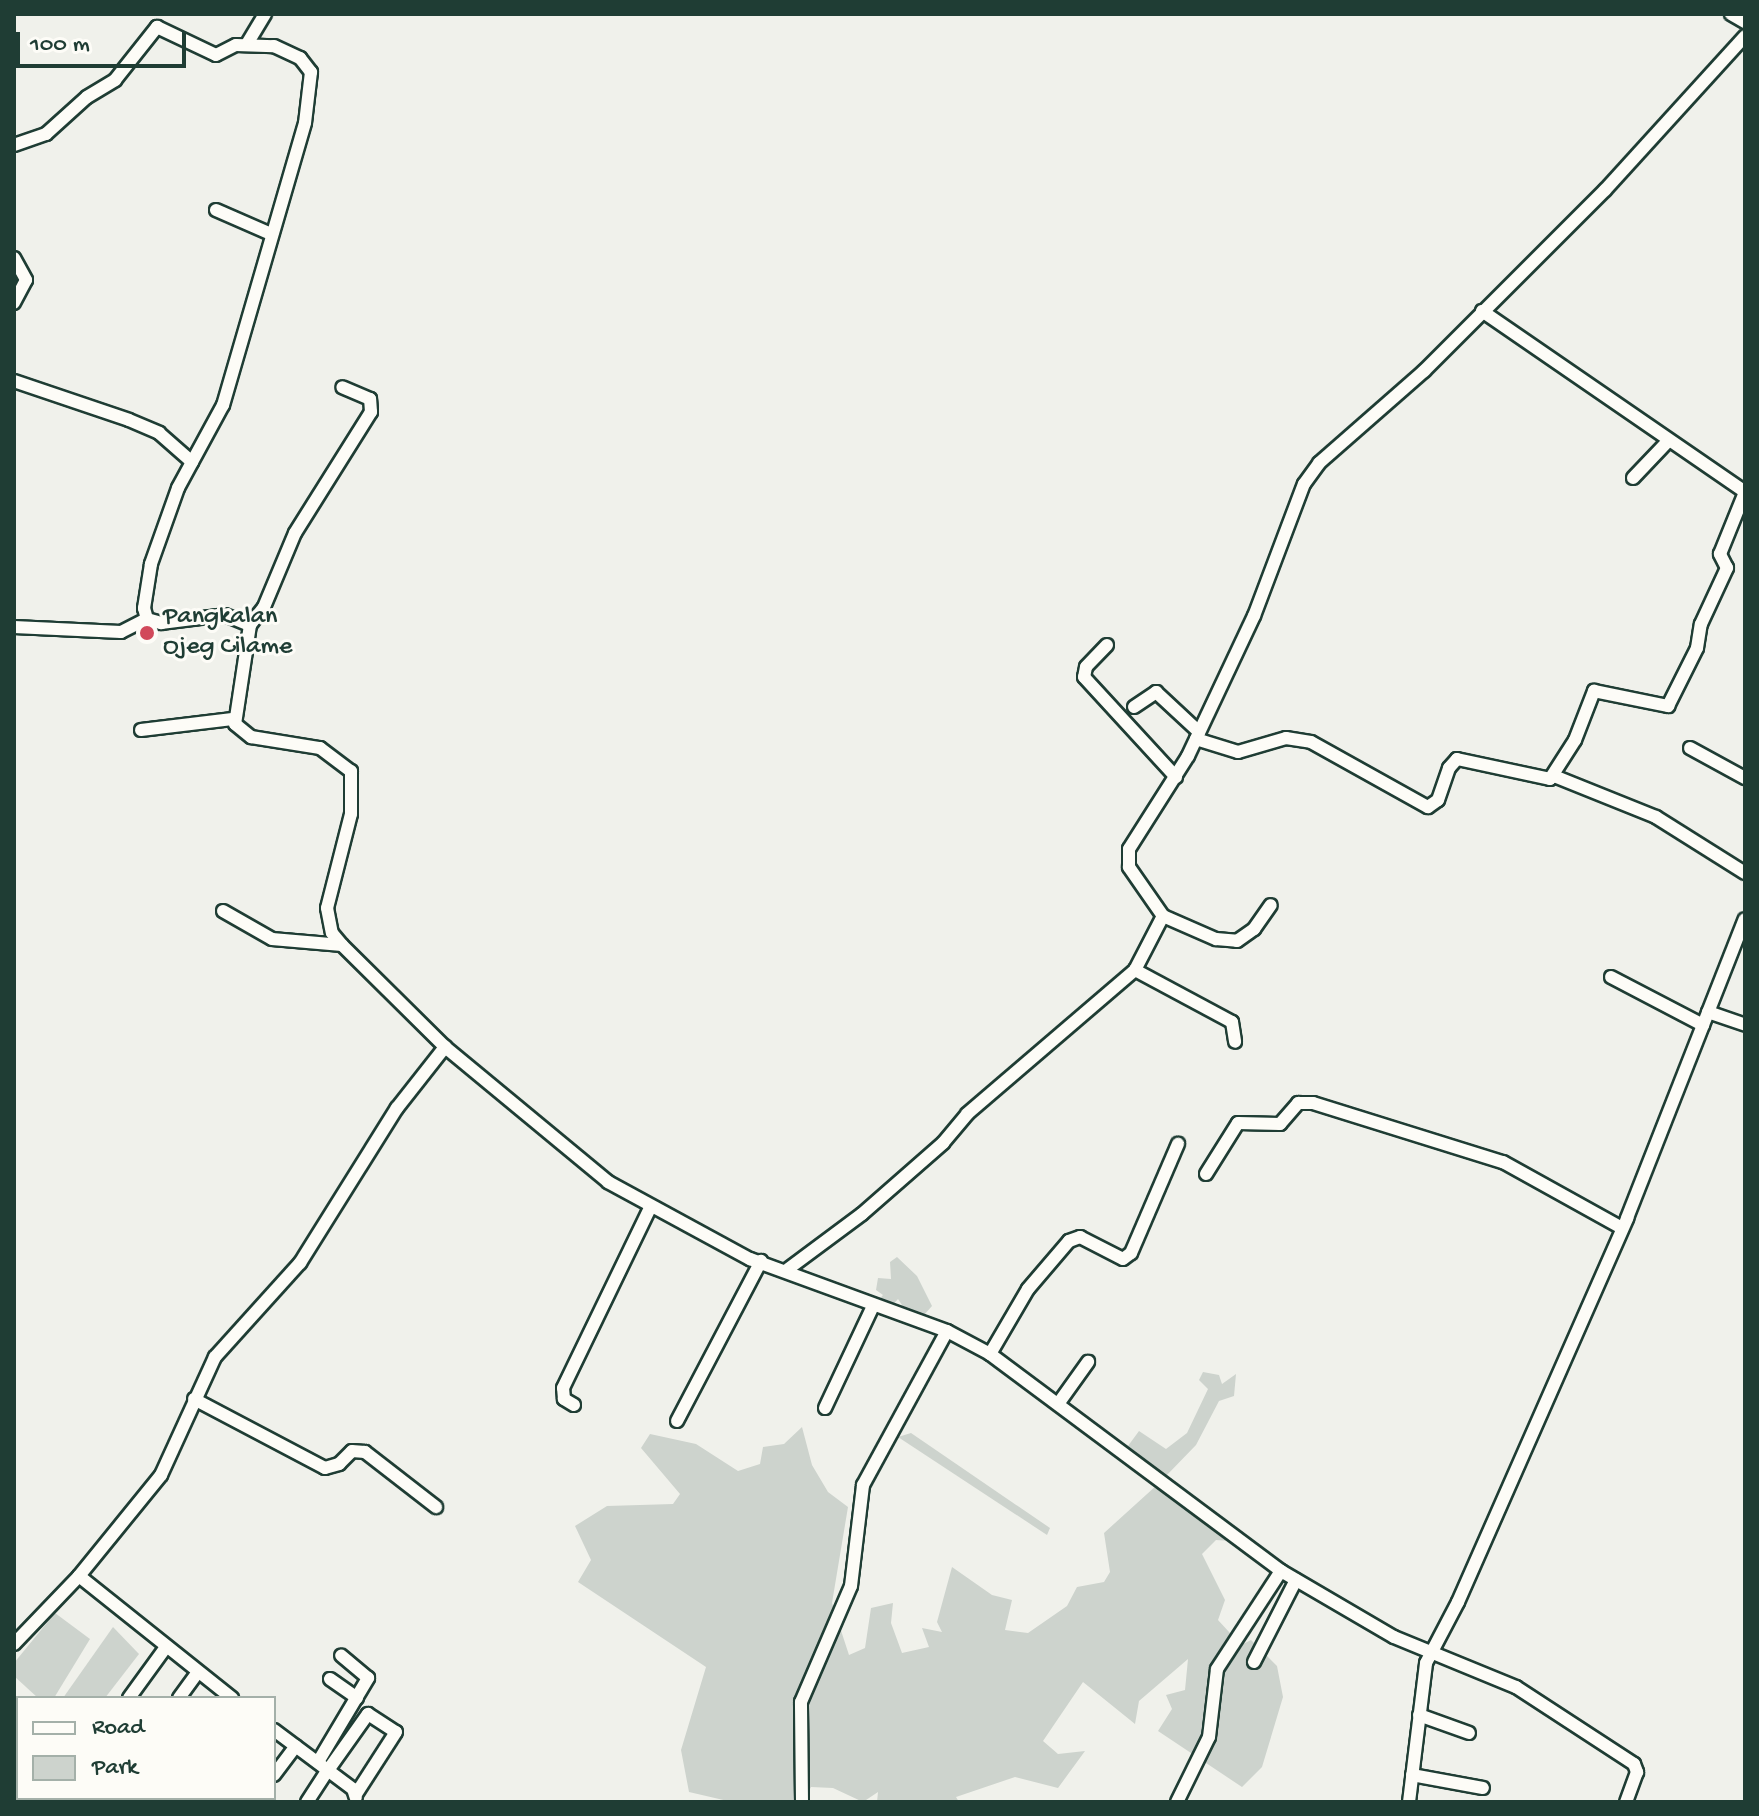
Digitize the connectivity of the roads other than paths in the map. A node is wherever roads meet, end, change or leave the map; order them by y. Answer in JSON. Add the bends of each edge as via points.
{"nodes":[{"id":1,"x":166,"y":14,"type":"edge"},
{"id":2,"x":265,"y":14,"type":"edge"},
{"id":3,"x":1731,"y":14,"type":"edge"},
{"id":4,"x":1745,"y":22,"type":"edge"},
{"id":5,"x":157,"y":27,"type":"junction"},
{"id":6,"x":1745,"y":36,"type":"edge"},
{"id":7,"x":247,"y":44,"type":"junction"},
{"id":8,"x":14,"y":145,"type":"edge"},
{"id":9,"x":216,"y":210,"type":"dead end"},
{"id":10,"x":271,"y":234,"type":"junction"},
{"id":11,"x":14,"y":259,"type":"edge"},
{"id":12,"x":14,"y":303,"type":"edge"},
{"id":13,"x":1482,"y":311,"type":"junction"},
{"id":14,"x":14,"y":381,"type":"edge"},
{"id":15,"x":342,"y":387,"type":"dead end"},
{"id":16,"x":1669,"y":440,"type":"junction"},
{"id":17,"x":192,"y":462,"type":"junction"},
{"id":18,"x":1633,"y":478,"type":"dead end"},
{"id":19,"x":1745,"y":492,"type":"edge"},
{"id":20,"x":147,"y":619,"type":"junction"},
{"id":21,"x":250,"y":625,"type":"junction"},
{"id":22,"x":14,"y":627,"type":"edge"},
{"id":23,"x":1107,"y":645,"type":"dead end"},
{"id":24,"x":1134,"y":707,"type":"dead end"},
{"id":25,"x":232,"y":719,"type":"junction"},
{"id":26,"x":141,"y":730,"type":"dead end"},
{"id":27,"x":1197,"y":736,"type":"junction"},
{"id":28,"x":1690,"y":748,"type":"dead end"},
{"id":29,"x":1554,"y":776,"type":"junction"},
{"id":30,"x":1176,"y":777,"type":"junction"},
{"id":31,"x":1745,"y":778,"type":"edge"},
{"id":32,"x":1745,"y":873,"type":"edge"},
{"id":33,"x":1271,"y":905,"type":"dead end"},
{"id":34,"x":223,"y":911,"type":"dead end"},
{"id":35,"x":1163,"y":916,"type":"junction"},
{"id":36,"x":1745,"y":919,"type":"edge"},
{"id":37,"x":342,"y":945,"type":"junction"},
{"id":38,"x":1135,"y":970,"type":"junction"},
{"id":39,"x":1611,"y":977,"type":"dead end"},
{"id":40,"x":1705,"y":1019,"type":"junction"},
{"id":41,"x":1745,"y":1025,"type":"edge"},
{"id":42,"x":1235,"y":1042,"type":"dead end"},
{"id":43,"x":445,"y":1047,"type":"junction"},
{"id":44,"x":1178,"y":1144,"type":"dead end"},
{"id":45,"x":1206,"y":1174,"type":"dead end"},
{"id":46,"x":651,"y":1206,"type":"junction"},
{"id":47,"x":1622,"y":1228,"type":"junction"},
{"id":48,"x":761,"y":1261,"type":"junction"},
{"id":49,"x":788,"y":1269,"type":"junction"},
{"id":50,"x":872,"y":1308,"type":"junction"},
{"id":51,"x":947,"y":1331,"type":"junction"},
{"id":52,"x":990,"y":1354,"type":"junction"},
{"id":53,"x":1088,"y":1362,"type":"dead end"},
{"id":54,"x":194,"y":1399,"type":"junction"},
{"id":55,"x":1058,"y":1404,"type":"junction"},
{"id":56,"x":574,"y":1405,"type":"dead end"},
{"id":57,"x":825,"y":1408,"type":"dead end"},
{"id":58,"x":677,"y":1421,"type":"dead end"},
{"id":59,"x":436,"y":1507,"type":"dead end"},
{"id":60,"x":1281,"y":1571,"type":"junction"},
{"id":61,"x":79,"y":1576,"type":"junction"},
{"id":62,"x":1296,"y":1580,"type":"junction"},
{"id":63,"x":14,"y":1644,"type":"edge"},
{"id":64,"x":166,"y":1647,"type":"junction"},
{"id":65,"x":1430,"y":1653,"type":"junction"},
{"id":66,"x":341,"y":1655,"type":"dead end"},
{"id":67,"x":1254,"y":1662,"type":"dead end"},
{"id":68,"x":197,"y":1673,"type":"junction"},
{"id":69,"x":330,"y":1679,"type":"dead end"},
{"id":70,"x":130,"y":1696,"type":"edge"},
{"id":71,"x":180,"y":1696,"type":"edge"},
{"id":72,"x":228,"y":1696,"type":"edge"},
{"id":73,"x":357,"y":1698,"type":"junction"},
{"id":74,"x":1419,"y":1715,"type":"junction"},
{"id":75,"x":276,"y":1731,"type":"edge"},
{"id":76,"x":1469,"y":1733,"type":"dead end"},
{"id":77,"x":296,"y":1746,"type":"junction"},
{"id":78,"x":325,"y":1766,"type":"junction"},
{"id":79,"x":276,"y":1772,"type":"edge"},
{"id":80,"x":1412,"y":1775,"type":"junction"},
{"id":81,"x":1483,"y":1788,"type":"dead end"},
{"id":82,"x":356,"y":1798,"type":"edge"},
{"id":83,"x":307,"y":1802,"type":"edge"},
{"id":84,"x":802,"y":1802,"type":"edge"},
{"id":85,"x":1177,"y":1802,"type":"edge"},
{"id":86,"x":1409,"y":1802,"type":"edge"},
{"id":87,"x":1626,"y":1802,"type":"edge"}],
"edges":[{"from":1,"to":5,"type":"street"},
{"from":2,"to":7,"type":"street"},
{"from":3,"to":4,"type":"street"},
{"from":5,"to":7,"type":"street","via":[[216,55]]},
{"from":5,"to":8,"type":"street","via":[[115,80],[46,134]]},
{"from":6,"to":13,"type":"street","via":[[1605,190]]},
{"from":7,"to":10,"type":"street","via":[[279,48],[311,72],[305,123]]},
{"from":9,"to":10,"type":"street"},
{"from":10,"to":17,"type":"street","via":[[223,405]]},
{"from":11,"to":12,"type":"street","via":[[26,280]]},
{"from":13,"to":16,"type":"street"},
{"from":13,"to":27,"type":"street","via":[[1424,371],[1319,463],[1304,484],[1254,616]]},
{"from":14,"to":17,"type":"street","via":[[159,433]]},
{"from":15,"to":21,"type":"street","via":[[370,399],[371,412],[295,533],[264,607]]},
{"from":16,"to":18,"type":"street"},
{"from":16,"to":19,"type":"street"},
{"from":17,"to":20,"type":"street","via":[[151,564],[144,598]]},
{"from":19,"to":29,"type":"street","via":[[1720,554],[1727,568],[1668,706],[1594,691]]},
{"from":20,"to":21,"type":"street","via":[[161,623],[225,615]]},
{"from":20,"to":22,"type":"street","via":[[121,632]]},
{"from":21,"to":25,"type":"street"},
{"from":23,"to":30,"type":"street","via":[[1086,667],[1084,677]]},
{"from":24,"to":27,"type":"street","via":[[1156,692]]},
{"from":25,"to":26,"type":"street"},
{"from":25,"to":37,"type":"street","via":[[245,735],[320,748],[351,771],[351,814],[327,908],[332,933]]},
{"from":27,"to":29,"type":"street","via":[[1238,752],[1286,738],[1311,742],[1428,807],[1438,800],[1457,759],[1511,773]]},
{"from":27,"to":30,"type":"street"},
{"from":28,"to":31,"type":"street"},
{"from":29,"to":32,"type":"street","via":[[1656,817]]},
{"from":30,"to":35,"type":"street","via":[[1127,858]]},
{"from":33,"to":35,"type":"street","via":[[1254,929],[1237,941],[1216,939]]},
{"from":34,"to":37,"type":"street","via":[[272,939]]},
{"from":35,"to":38,"type":"street"},
{"from":36,"to":40,"type":"street"},
{"from":37,"to":43,"type":"street"},
{"from":38,"to":42,"type":"street","via":[[1232,1022]]},
{"from":38,"to":49,"type":"street","via":[[967,1114],[943,1143],[851,1223]]},
{"from":39,"to":40,"type":"street"},
{"from":40,"to":41,"type":"street"},
{"from":40,"to":47,"type":"street"},
{"from":43,"to":46,"type":"street","via":[[575,1159]]},
{"from":43,"to":54,"type":"street","via":[[397,1108],[300,1263],[231,1336]]},
{"from":44,"to":52,"type":"street","via":[[1131,1253],[1123,1259],[1080,1237],[1069,1241],[1028,1289]]},
{"from":45,"to":47,"type":"street","via":[[1238,1123],[1280,1124],[1305,1102],[1503,1162]]},
{"from":46,"to":48,"type":"street"},
{"from":46,"to":56,"type":"street","via":[[563,1388],[564,1399]]},
{"from":47,"to":65,"type":"street","via":[[1458,1602]]},
{"from":48,"to":49,"type":"street"},
{"from":48,"to":58,"type":"street"},
{"from":49,"to":50,"type":"street"},
{"from":50,"to":51,"type":"street"},
{"from":50,"to":57,"type":"street"},
{"from":51,"to":52,"type":"street"},
{"from":51,"to":84,"type":"street","via":[[863,1485],[851,1586],[801,1702]]},
{"from":52,"to":55,"type":"street"},
{"from":53,"to":55,"type":"street"},
{"from":54,"to":59,"type":"street","via":[[325,1468],[339,1464],[352,1451],[365,1452]]},
{"from":54,"to":61,"type":"street","via":[[161,1475]]},
{"from":55,"to":60,"type":"street"},
{"from":60,"to":62,"type":"street"},
{"from":60,"to":85,"type":"street","via":[[1217,1669],[1209,1737]]},
{"from":61,"to":63,"type":"street"},
{"from":61,"to":64,"type":"street"},
{"from":62,"to":65,"type":"street"},
{"from":62,"to":67,"type":"street"},
{"from":64,"to":68,"type":"street"},
{"from":64,"to":70,"type":"street"},
{"from":65,"to":74,"type":"street"},
{"from":65,"to":87,"type":"street","via":[[1516,1687],[1634,1764],[1637,1772]]},
{"from":66,"to":73,"type":"street","via":[[368,1678]]},
{"from":68,"to":71,"type":"street"},
{"from":68,"to":72,"type":"street"},
{"from":69,"to":73,"type":"street"},
{"from":73,"to":78,"type":"street"},
{"from":74,"to":76,"type":"street"},
{"from":74,"to":80,"type":"street"},
{"from":75,"to":77,"type":"street"},
{"from":77,"to":78,"type":"street"},
{"from":77,"to":79,"type":"street"},
{"from":78,"to":82,"type":"street"},
{"from":78,"to":82,"type":"street","via":[[368,1714],[396,1732]]},
{"from":78,"to":83,"type":"street"},
{"from":80,"to":81,"type":"street"},
{"from":80,"to":86,"type":"street"}]}
